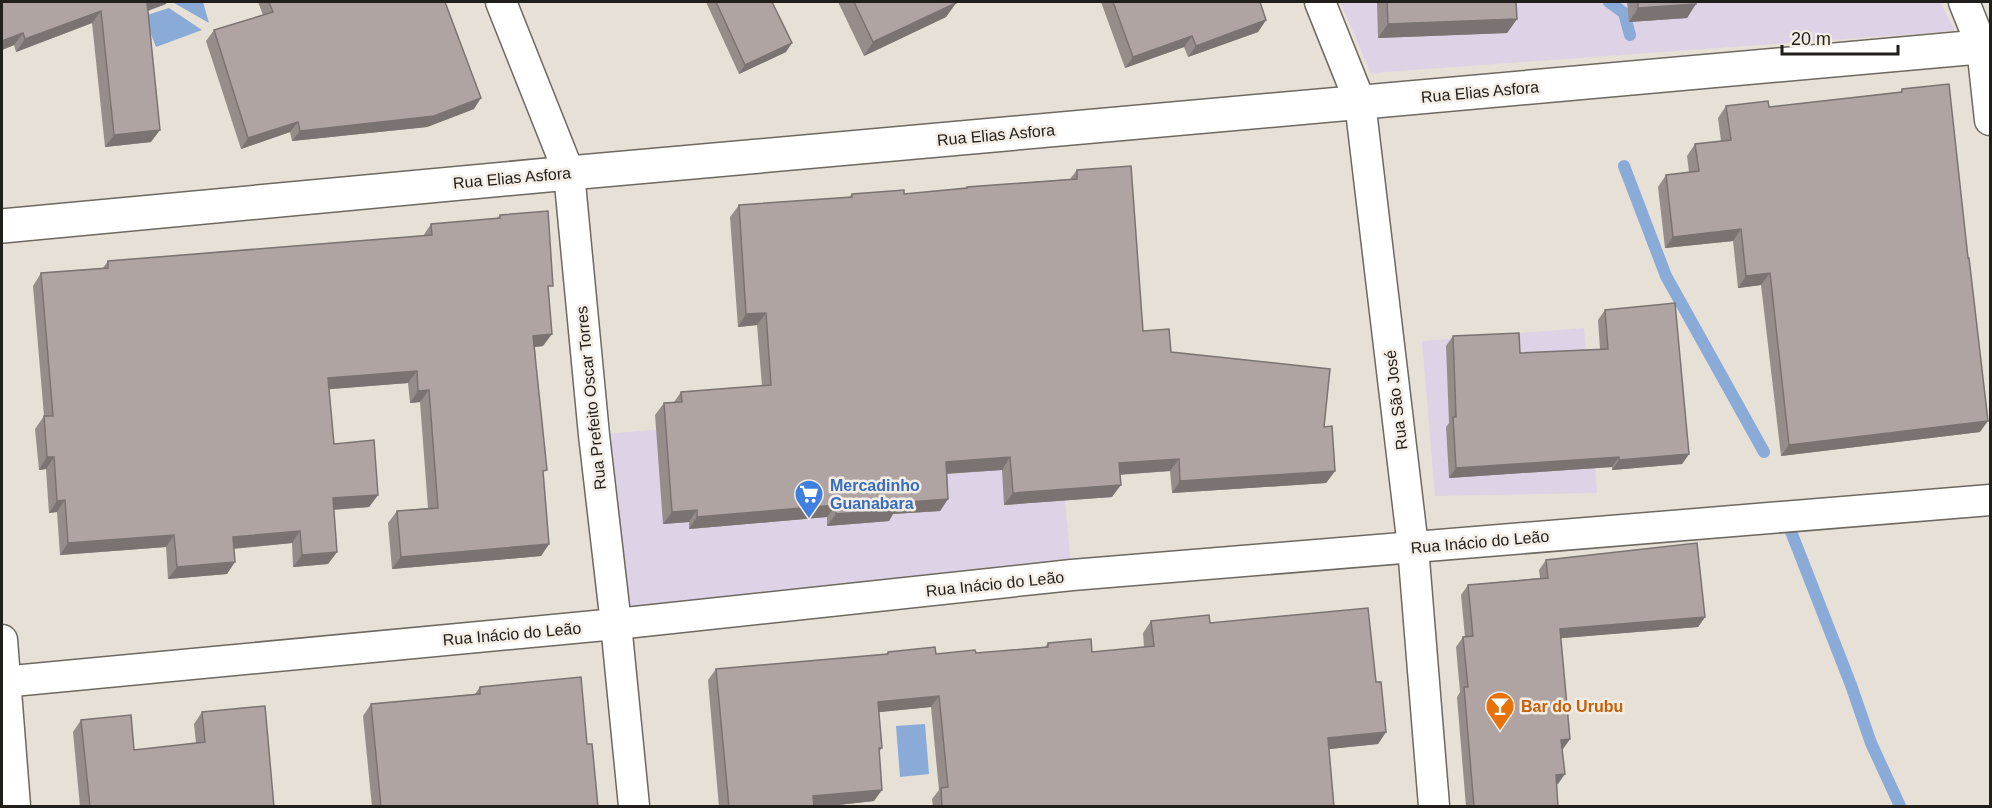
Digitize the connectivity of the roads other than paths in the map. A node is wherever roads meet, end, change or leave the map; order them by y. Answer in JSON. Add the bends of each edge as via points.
{"nodes":[{"id":1,"x":501,"y":2,"type":"edge"},
{"id":2,"x":1320,"y":2,"type":"edge"},
{"id":3,"x":1964,"y":2,"type":"edge"},
{"id":4,"x":1986,"y":47,"type":"edge"},
{"id":5,"x":1360,"y":102,"type":"junction"},
{"id":6,"x":1990,"y":120,"type":"edge"},
{"id":7,"x":569,"y":173,"type":"junction"},
{"id":8,"x":2,"y":226,"type":"edge"},
{"id":9,"x":1990,"y":500,"type":"edge"},
{"id":10,"x":1413,"y":548,"type":"junction"},
{"id":11,"x":616,"y":624,"type":"junction"},
{"id":12,"x":2,"y":640,"type":"edge"},
{"id":13,"x":3,"y":682,"type":"edge"},
{"id":14,"x":15,"y":807,"type":"edge"},
{"id":15,"x":634,"y":807,"type":"edge"},
{"id":16,"x":1434,"y":807,"type":"edge"}],
"edges":[{"from":1,"to":7,"type":"street","name":"Rua Prefeito Oscar Torres"},
{"from":2,"to":5,"type":"street","name":"Rua São José"},
{"from":3,"to":4,"type":"street"},
{"from":4,"to":5,"type":"street","name":"Rua Elias Asfora"},
{"from":4,"to":6,"type":"street"},
{"from":5,"to":7,"type":"street","name":"Rua Elias Asfora"},
{"from":5,"to":10,"type":"street","name":"Rua São José"},
{"from":7,"to":8,"type":"street","name":"Rua Elias Asfora"},
{"from":7,"to":11,"type":"street","name":"Rua Prefeito Oscar Torres"},
{"from":9,"to":10,"type":"street","name":"Rua Inácio do Leão"},
{"from":10,"to":11,"type":"street","name":"Rua Inácio do Leão","via":[[1072,575]]},
{"from":10,"to":16,"type":"street","name":"Rua São José"},
{"from":11,"to":13,"type":"street","name":"Rua Inácio do Leão"},
{"from":11,"to":15,"type":"street","name":"Rua Prefeito Oscar Torres"},
{"from":12,"to":13,"type":"street"},
{"from":13,"to":14,"type":"street"}]}
